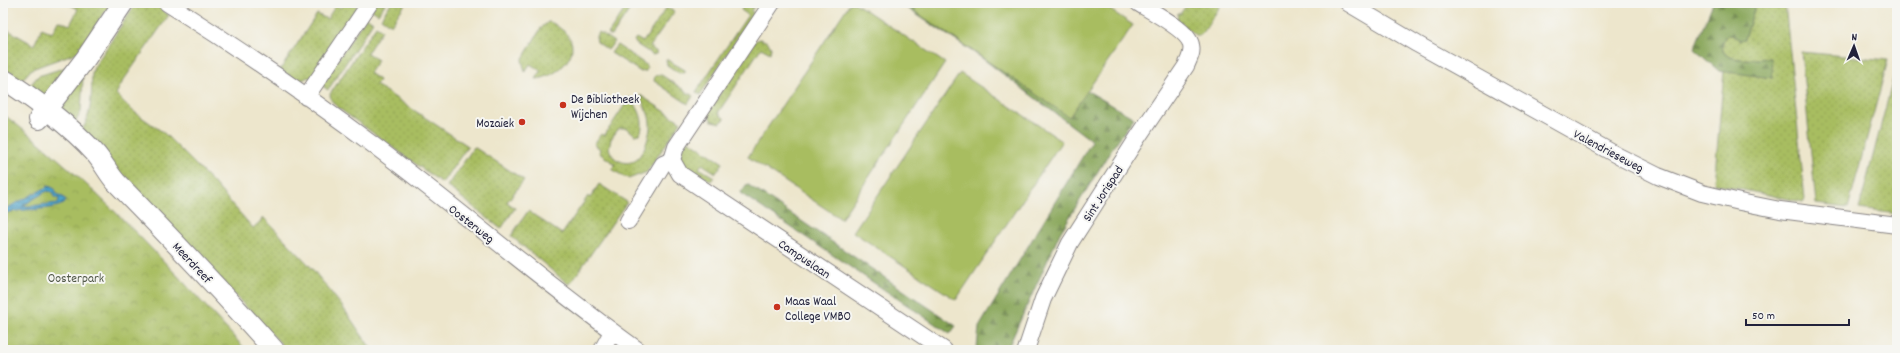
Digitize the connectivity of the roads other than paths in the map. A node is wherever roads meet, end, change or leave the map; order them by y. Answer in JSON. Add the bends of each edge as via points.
{"nodes":[{"id":1,"x":124,"y":3,"type":"edge"},
{"id":2,"x":370,"y":3,"type":"edge"},
{"id":3,"x":772,"y":3,"type":"edge"},
{"id":4,"x":1138,"y":3,"type":"edge"},
{"id":5,"x":1348,"y":3,"type":"edge"},
{"id":6,"x":173,"y":5,"type":"edge"},
{"id":7,"x":3,"y":79,"type":"edge"},
{"id":8,"x":3,"y":91,"type":"edge"},
{"id":9,"x":306,"y":97,"type":"junction"},
{"id":10,"x":43,"y":115,"type":"junction"},
{"id":11,"x":672,"y":160,"type":"junction"},
{"id":12,"x":628,"y":221,"type":"dead end"},
{"id":13,"x":1897,"y":225,"type":"edge"},
{"id":14,"x":612,"y":332,"type":"junction"},
{"id":15,"x":274,"y":350,"type":"edge"},
{"id":16,"x":602,"y":350,"type":"edge"},
{"id":17,"x":638,"y":350,"type":"edge"},
{"id":18,"x":944,"y":350,"type":"edge"},
{"id":19,"x":1026,"y":350,"type":"edge"}],
"edges":[{"from":1,"to":10,"type":"street"},
{"from":2,"to":9,"type":"street"},
{"from":3,"to":11,"type":"street","via":[[676,146]]},
{"from":4,"to":19,"type":"street","name":"Sint Jorispad","via":[[1182,32],[1191,44],[1192,54],[1070,243],[1043,299]]},
{"from":5,"to":13,"type":"street","name":"Valendrieseweg","via":[[1658,176],[1702,193],[1740,202],[1780,210]]},
{"from":6,"to":9,"type":"street","name":"Oosterweg"},
{"from":7,"to":10,"type":"street","name":"Meerdreef"},
{"from":8,"to":10,"type":"street","name":"Meerdreef"},
{"from":9,"to":14,"type":"street","name":"Oosterweg","via":[[375,147]]},
{"from":10,"to":15,"type":"street","name":"Meerdreef","via":[[72,132],[91,150],[110,176]]},
{"from":11,"to":12,"type":"street","via":[[663,164]]},
{"from":11,"to":18,"type":"street","name":"Campuslaan","via":[[680,174]]},
{"from":14,"to":16,"type":"street"},
{"from":14,"to":17,"type":"street","name":"Oosterweg"}]}
